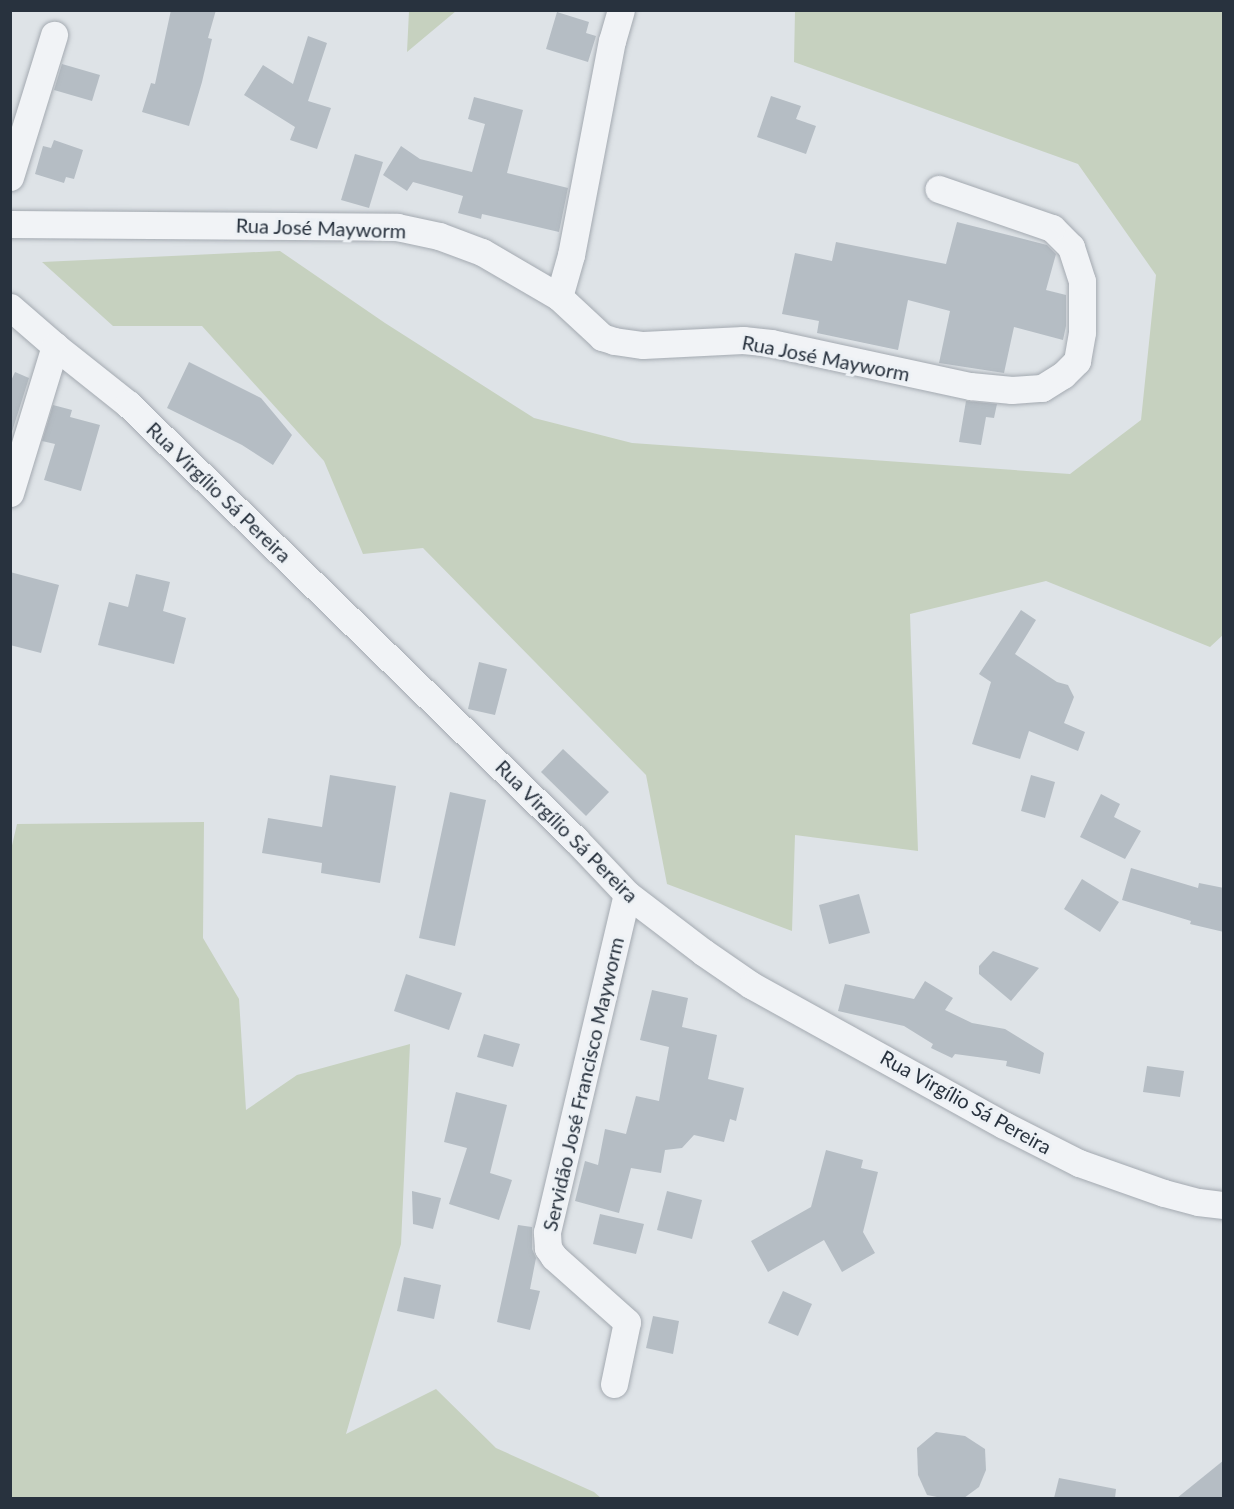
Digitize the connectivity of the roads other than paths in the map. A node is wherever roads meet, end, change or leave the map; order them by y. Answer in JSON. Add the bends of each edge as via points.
{"nodes":[{"id":1,"x":621,"y":10,"type":"edge"},
{"id":2,"x":54,"y":35,"type":"dead end"},
{"id":3,"x":10,"y":177,"type":"edge"},
{"id":4,"x":939,"y":189,"type":"dead end"},
{"id":5,"x":10,"y":224,"type":"edge"},
{"id":6,"x":559,"y":297,"type":"junction"},
{"id":7,"x":10,"y":307,"type":"edge"},
{"id":8,"x":55,"y":346,"type":"junction"},
{"id":9,"x":10,"y":493,"type":"edge"},
{"id":10,"x":627,"y":894,"type":"junction"},
{"id":11,"x":1224,"y":1205,"type":"edge"},
{"id":12,"x":614,"y":1384,"type":"dead end"}],
"edges":[{"from":1,"to":6,"type":"street"},
{"from":2,"to":3,"type":"street"},
{"from":4,"to":6,"type":"street","name":"Rua José Mayworm","via":[[1052,228],[1071,247],[1082,281],[1082,332],[1077,361],[1042,388],[970,386],[743,340],[627,344],[602,337]]},
{"from":5,"to":6,"type":"street","name":"Rua José Mayworm","via":[[397,226],[440,236],[482,252]]},
{"from":7,"to":8,"type":"street","name":"Rua Virgílio Sá Pereira"},
{"from":8,"to":9,"type":"street"},
{"from":8,"to":10,"type":"street","name":"Rua Virgílio Sá Pereira","via":[[128,404]]},
{"from":10,"to":11,"type":"street","name":"Rua Virgílio Sá Pereira","via":[[751,986],[1004,1125],[1080,1163],[1164,1193]]},
{"from":10,"to":12,"type":"street","name":"Servidão José Francisco Mayworm","via":[[547,1232],[554,1257],[627,1322]]}]}
